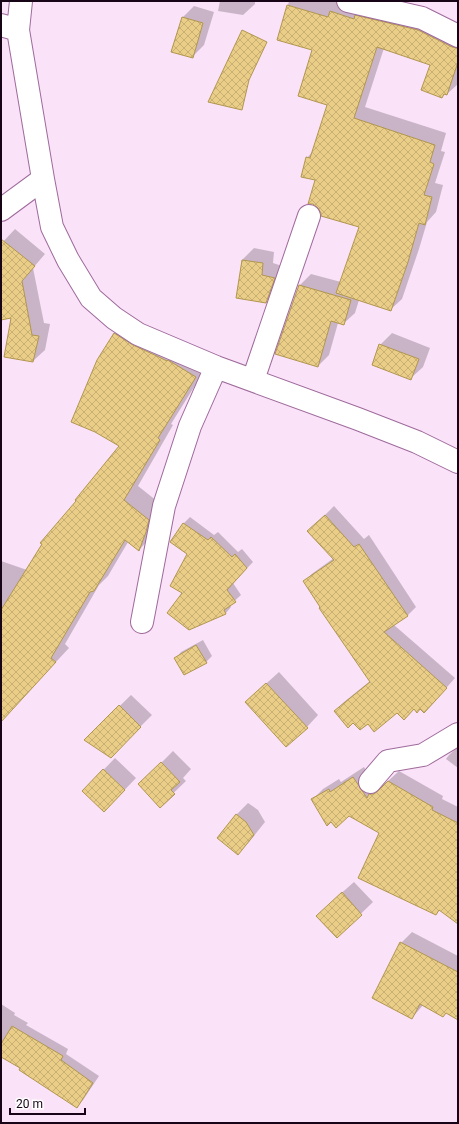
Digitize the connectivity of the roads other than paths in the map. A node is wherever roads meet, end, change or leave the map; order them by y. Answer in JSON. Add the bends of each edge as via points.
{"nodes":[{"id":1,"x":21,"y":1,"type":"edge"},
{"id":2,"x":348,"y":1,"type":"edge"},
{"id":3,"x":10,"y":28,"type":"edge"},
{"id":4,"x":458,"y":36,"type":"edge"},
{"id":5,"x":43,"y":179,"type":"junction"},
{"id":6,"x":1,"y":210,"type":"edge"},
{"id":7,"x":309,"y":216,"type":"dead end"},
{"id":8,"x":216,"y":367,"type":"junction"},
{"id":9,"x":253,"y":380,"type":"junction"},
{"id":10,"x":458,"y":462,"type":"edge"},
{"id":11,"x":142,"y":622,"type":"dead end"},
{"id":12,"x":458,"y":734,"type":"edge"},
{"id":13,"x":370,"y":782,"type":"dead end"}],
"edges":[{"from":1,"to":3,"type":"street"},
{"from":2,"to":4,"type":"street","via":[[422,18]]},
{"from":3,"to":5,"type":"street"},
{"from":5,"to":6,"type":"street"},
{"from":5,"to":8,"type":"street","via":[[52,227],[91,298],[138,334]]},
{"from":7,"to":9,"type":"street"},
{"from":8,"to":9,"type":"street"},
{"from":8,"to":11,"type":"street","via":[[190,426],[164,506]]},
{"from":9,"to":10,"type":"street","via":[[417,442]]},
{"from":12,"to":13,"type":"street","via":[[423,756],[388,761]]}]}
